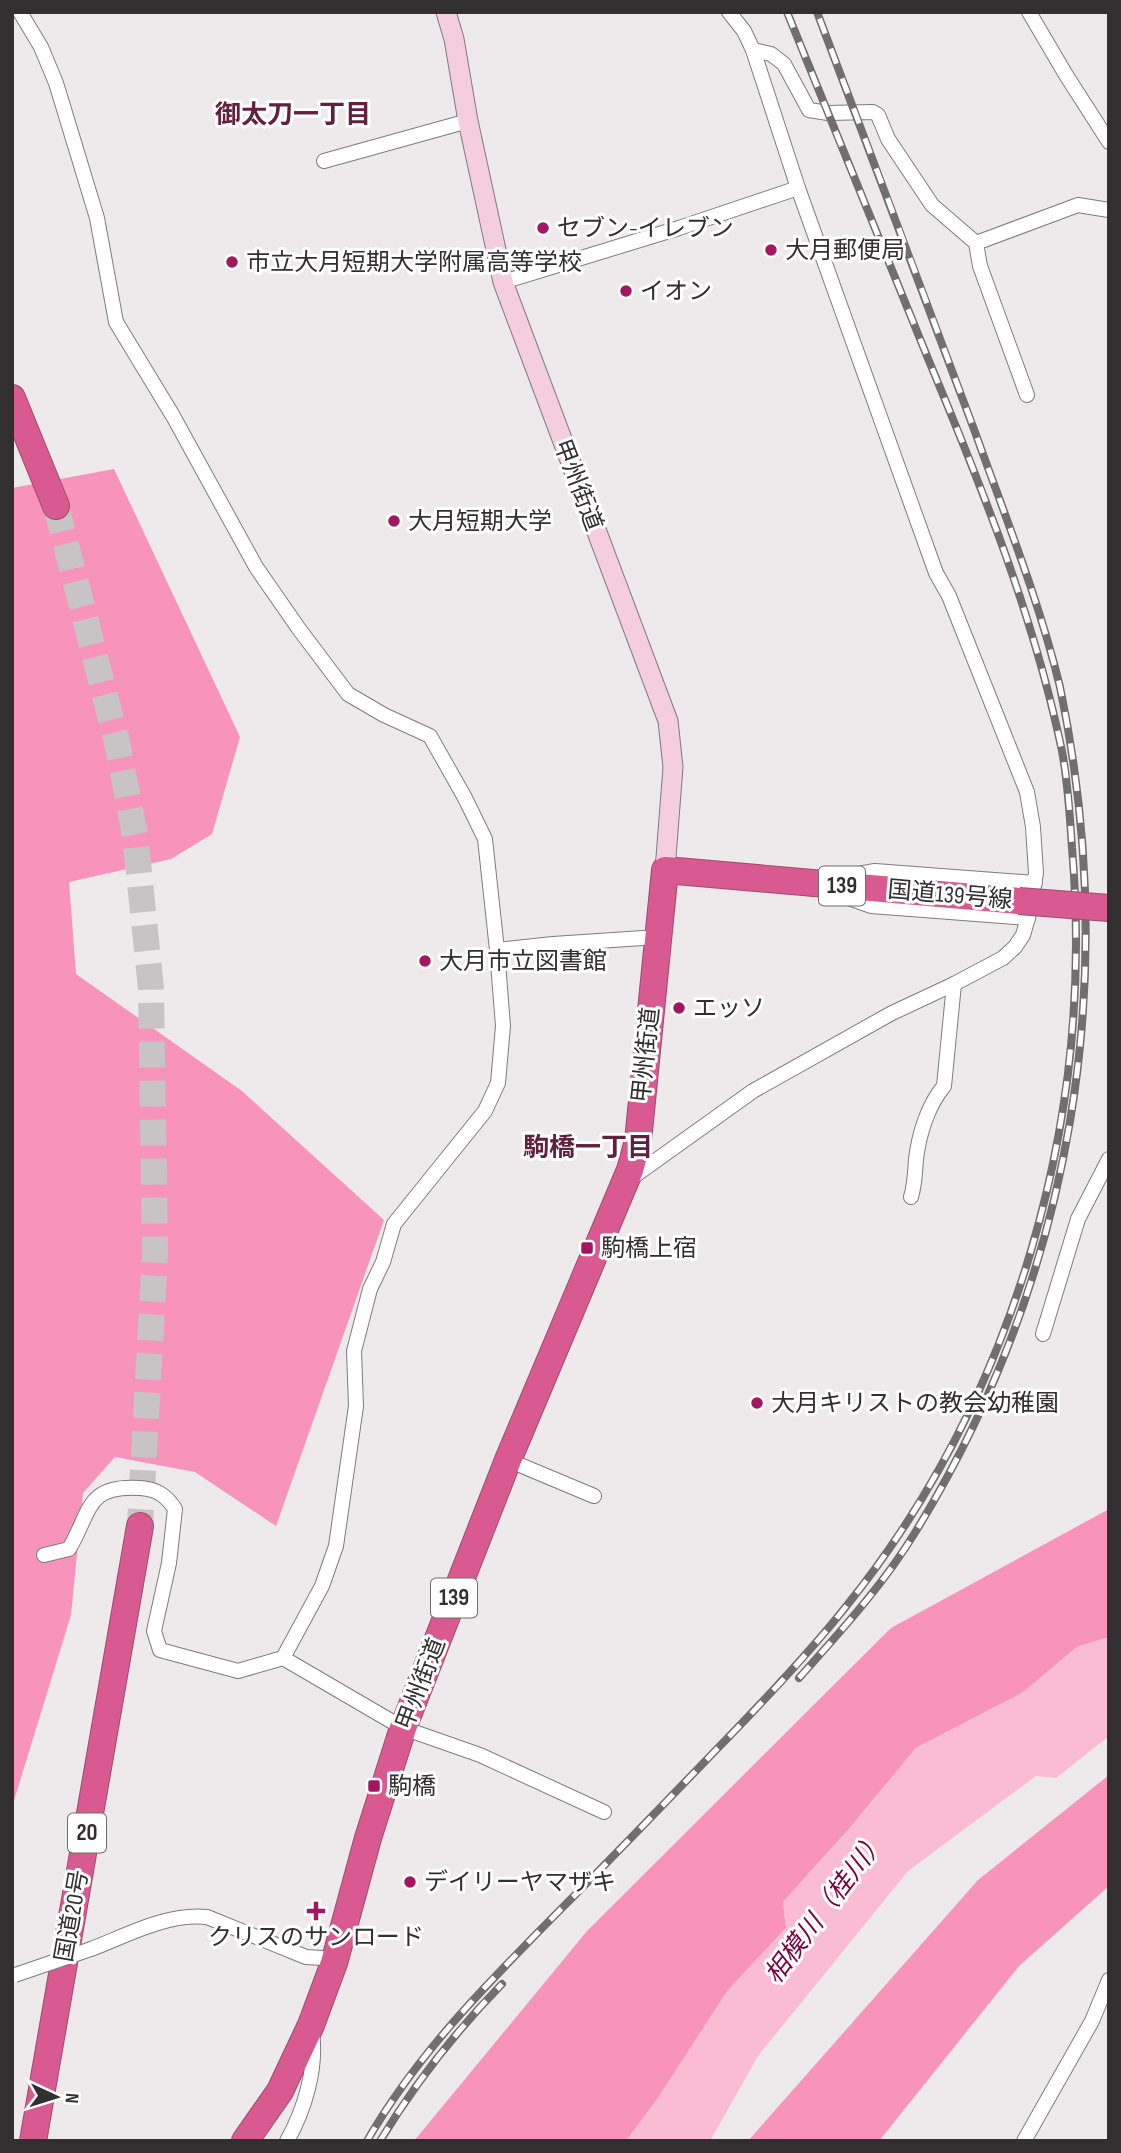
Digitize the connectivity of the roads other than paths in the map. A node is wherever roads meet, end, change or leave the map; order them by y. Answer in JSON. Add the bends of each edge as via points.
{"nodes":[{"id":1,"x":20,"y":12,"type":"edge"},
{"id":2,"x":446,"y":12,"type":"edge"},
{"id":3,"x":729,"y":12,"type":"edge"},
{"id":4,"x":1029,"y":12,"type":"edge"},
{"id":5,"x":752,"y":50,"type":"junction"},
{"id":6,"x":468,"y":121,"type":"junction"},
{"id":7,"x":1109,"y":142,"type":"edge"},
{"id":8,"x":324,"y":161,"type":"dead end"},
{"id":9,"x":798,"y":188,"type":"junction"},
{"id":10,"x":1109,"y":210,"type":"edge"},
{"id":11,"x":976,"y":243,"type":"junction"},
{"id":12,"x":503,"y":282,"type":"junction"},
{"id":13,"x":1027,"y":396,"type":"dead end"},
{"id":14,"x":12,"y":398,"type":"edge"},
{"id":15,"x":56,"y":506,"type":"tunnel mouth"},
{"id":16,"x":665,"y":870,"type":"junction"},
{"id":17,"x":1028,"y":901,"type":"junction"},
{"id":18,"x":1109,"y":908,"type":"edge"},
{"id":19,"x":657,"y":937,"type":"junction"},
{"id":20,"x":497,"y":950,"type":"junction"},
{"id":21,"x":954,"y":984,"type":"junction"},
{"id":22,"x":1109,"y":1159,"type":"edge"},
{"id":23,"x":626,"y":1182,"type":"junction"},
{"id":24,"x":911,"y":1197,"type":"dead end"},
{"id":25,"x":1043,"y":1334,"type":"dead end"},
{"id":26,"x":508,"y":1460,"type":"junction"},
{"id":27,"x":594,"y":1496,"type":"dead end"},
{"id":28,"x":140,"y":1526,"type":"tunnel mouth"},
{"id":29,"x":44,"y":1555,"type":"dead end"},
{"id":30,"x":283,"y":1658,"type":"junction"},
{"id":31,"x":403,"y":1728,"type":"junction"},
{"id":32,"x":604,"y":1812,"type":"dead end"},
{"id":33,"x":334,"y":1963,"type":"junction"},
{"id":34,"x":15,"y":1975,"type":"dead end"},
{"id":35,"x":1109,"y":1980,"type":"edge"},
{"id":36,"x":311,"y":2025,"type":"junction"},
{"id":37,"x":33,"y":2141,"type":"edge"},
{"id":38,"x":245,"y":2141,"type":"edge"},
{"id":39,"x":287,"y":2141,"type":"edge"},
{"id":40,"x":1024,"y":2141,"type":"edge"}],
"edges":[{"from":1,"to":20,"type":"street","via":[[56,83],[97,218],[116,322],[256,568],[348,694],[430,736],[485,839]]},
{"from":2,"to":6,"type":"street","name":"甲州街道"},
{"from":3,"to":5,"type":"street"},
{"from":4,"to":7,"type":"street"},
{"from":5,"to":9,"type":"street"},
{"from":5,"to":11,"type":"street","via":[[771,54],[784,64],[808,110],[878,115],[888,139],[932,205]]},
{"from":6,"to":8,"type":"street"},
{"from":6,"to":12,"type":"street","name":"甲州街道"},
{"from":9,"to":12,"type":"street"},
{"from":9,"to":17,"type":"street","via":[[936,573],[1027,792],[1033,827]]},
{"from":10,"to":11,"type":"street","via":[[1078,205]]},
{"from":11,"to":13,"type":"street"},
{"from":12,"to":16,"type":"street","name":"甲州街道","via":[[668,721],[673,767]]},
{"from":14,"to":15,"type":"highway"},
{"from":16,"to":17,"type":"highway","name":"国道139号線","number":"139"},
{"from":16,"to":19,"type":"highway","name":"甲州街道","number":"139"},
{"from":17,"to":18,"type":"highway","name":"国道139号線","number":"139","bridge":true},
{"from":17,"to":21,"type":"street","via":[[1023,935],[1015,947]]},
{"from":19,"to":20,"type":"street"},
{"from":19,"to":23,"type":"highway","name":"甲州街道","number":"139","via":[[638,1141]]},
{"from":20,"to":30,"type":"street","via":[[503,1026],[498,1083],[485,1111],[394,1224],[354,1351],[356,1406],[336,1546],[322,1586]]},
{"from":21,"to":23,"type":"street","via":[[892,1013],[753,1091]]},
{"from":21,"to":24,"type":"street","via":[[944,1086],[931,1106],[918,1147]]},
{"from":22,"to":25,"type":"street","via":[[1077,1219]]},
{"from":23,"to":26,"type":"highway","name":"甲州街道","number":"139"},
{"from":26,"to":27,"type":"street"},
{"from":26,"to":31,"type":"highway","name":"甲州街道","number":"139"},
{"from":28,"to":37,"type":"highway","name":"国道20号","number":"20"},
{"from":29,"to":30,"type":"street","via":[[69,1549],[86,1513],[107,1491],[120,1486],[151,1488],[167,1497],[175,1509],[169,1563],[153,1631],[160,1650],[238,1671]]},
{"from":30,"to":31,"type":"street"},
{"from":31,"to":32,"type":"street","via":[[480,1755]]},
{"from":31,"to":33,"type":"highway","name":"甲州街道","number":"139"},
{"from":33,"to":34,"type":"street","bridge":true,"via":[[306,1957],[206,1917],[191,1916],[166,1920]]},
{"from":33,"to":36,"type":"highway","name":"甲州街道","number":"139"},
{"from":35,"to":40,"type":"street","via":[[1092,2021]]},
{"from":36,"to":38,"type":"highway","name":"甲州街道","number":"139","via":[[280,2091]]},
{"from":36,"to":39,"type":"street","via":[[314,2053],[307,2090]]}]}
